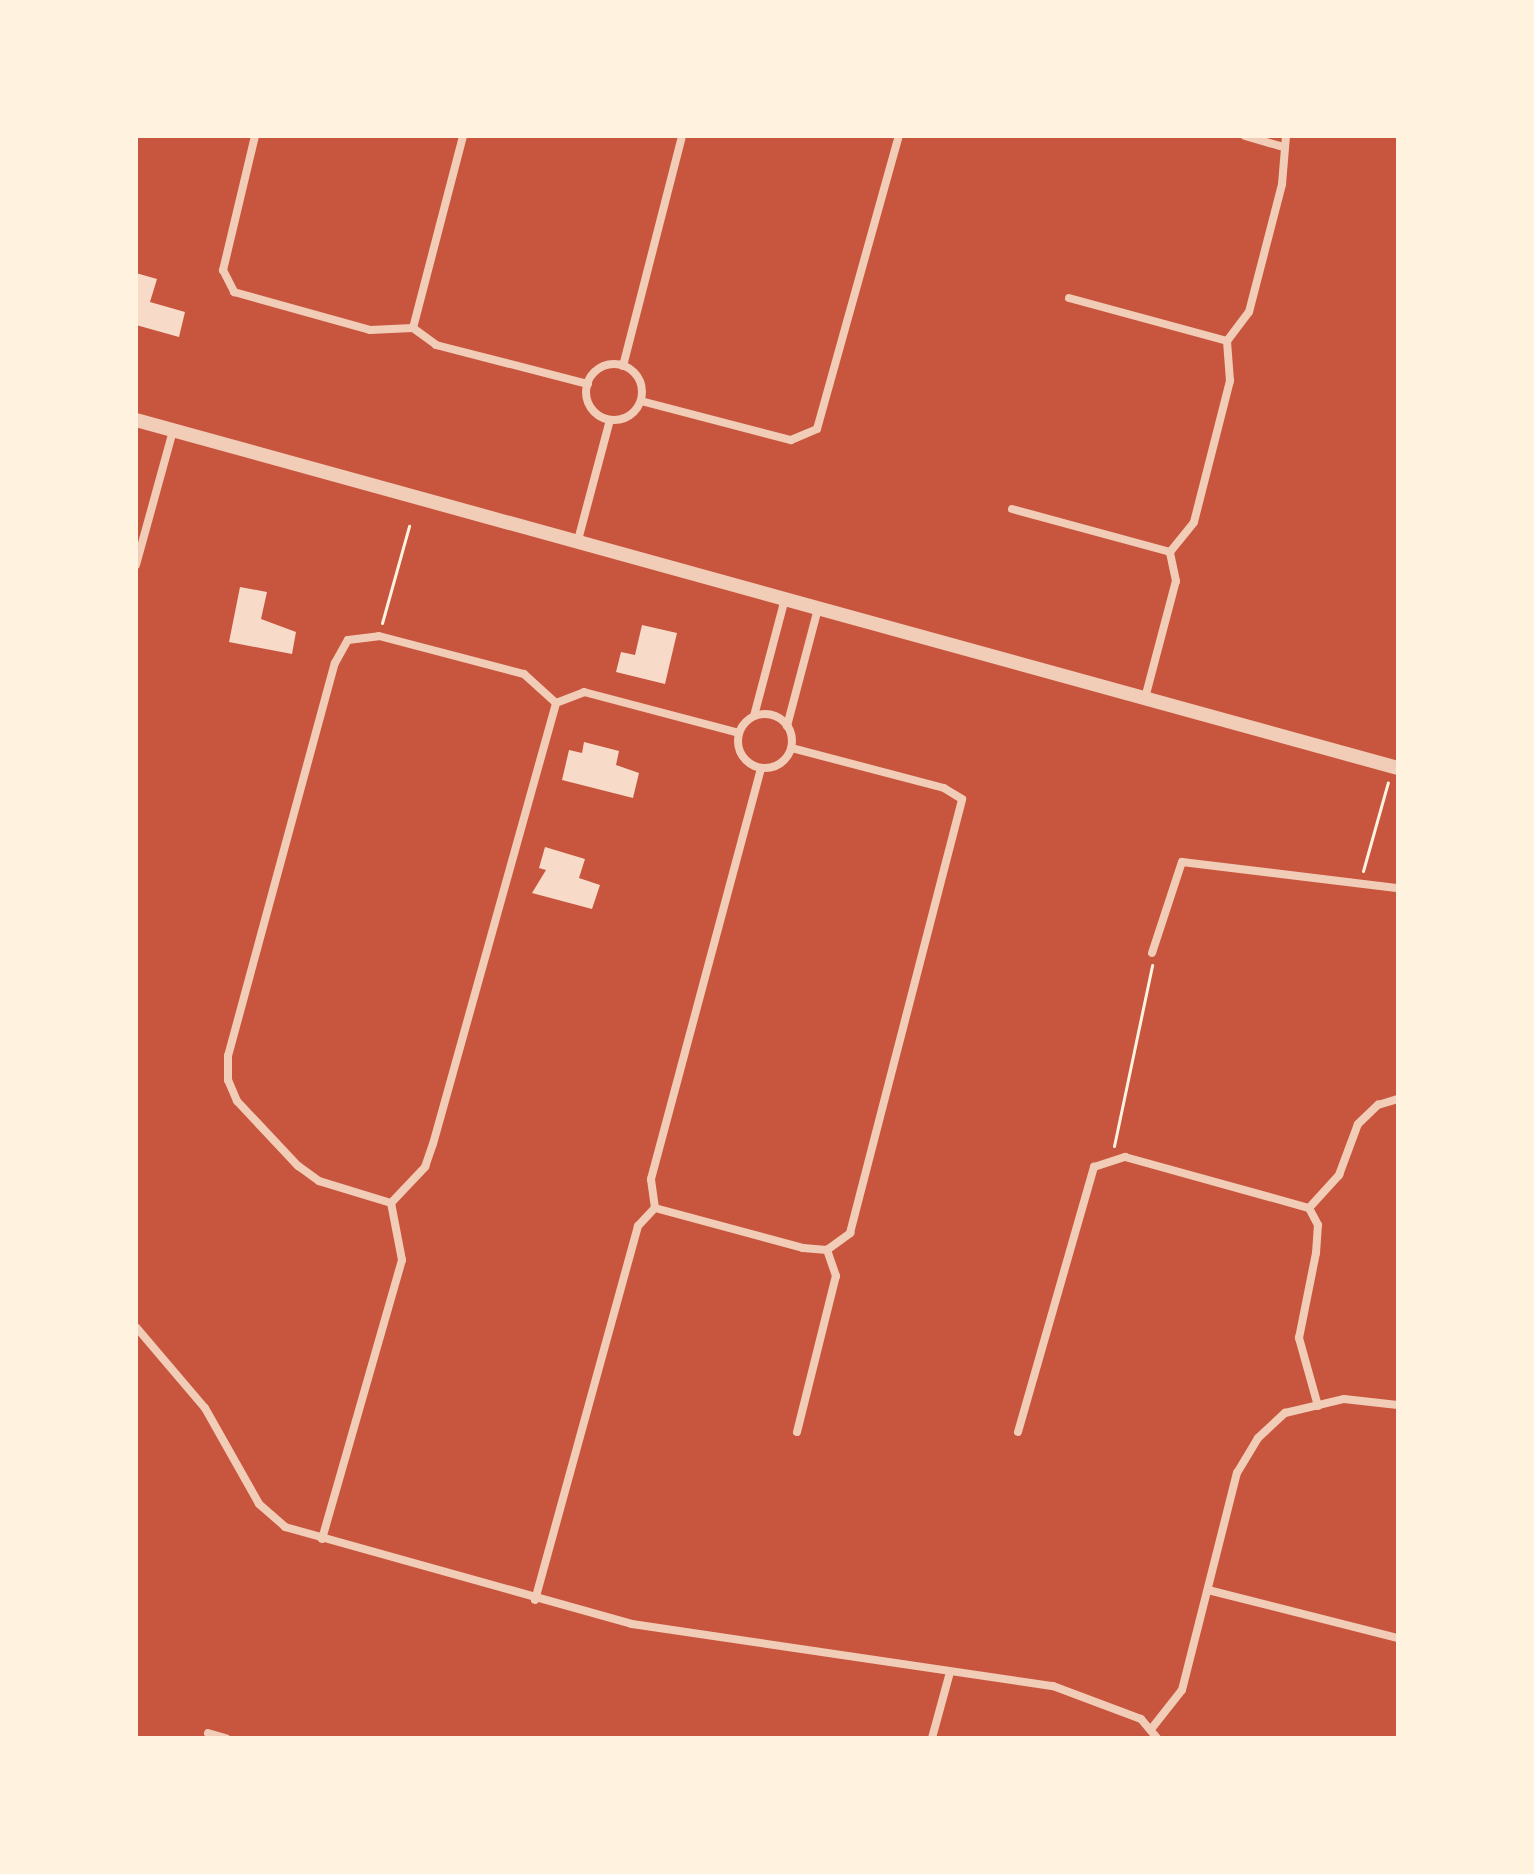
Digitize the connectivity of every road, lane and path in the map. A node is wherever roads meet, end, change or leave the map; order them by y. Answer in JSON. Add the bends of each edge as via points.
{"nodes":[{"id":1,"x":255,"y":136,"type":"edge"},
{"id":2,"x":463,"y":136,"type":"edge"},
{"id":3,"x":682,"y":136,"type":"edge"},
{"id":4,"x":899,"y":136,"type":"edge"},
{"id":5,"x":1245,"y":136,"type":"edge"},
{"id":6,"x":1286,"y":136,"type":"edge"},
{"id":7,"x":1281,"y":146,"type":"junction"},
{"id":8,"x":1069,"y":298,"type":"dead end"},
{"id":9,"x":413,"y":328,"type":"junction"},
{"id":10,"x":1227,"y":341,"type":"junction"},
{"id":11,"x":623,"y":366,"type":"junction"},
{"id":12,"x":588,"y":384,"type":"junction"},
{"id":13,"x":641,"y":401,"type":"junction"},
{"id":14,"x":136,"y":420,"type":"edge"},
{"id":15,"x":610,"y":420,"type":"junction"},
{"id":16,"x":173,"y":431,"type":"junction"},
{"id":17,"x":1012,"y":509,"type":"dead end"},
{"id":18,"x":409,"y":526,"type":"dead end"},
{"id":19,"x":578,"y":540,"type":"junction"},
{"id":20,"x":1170,"y":552,"type":"junction"},
{"id":21,"x":136,"y":565,"type":"edge"},
{"id":22,"x":785,"y":599,"type":"junction"},
{"id":23,"x":818,"y":609,"type":"junction"},
{"id":24,"x":379,"y":636,"type":"junction"},
{"id":25,"x":1145,"y":698,"type":"junction"},
{"id":26,"x":556,"y":703,"type":"junction"},
{"id":27,"x":754,"y":716,"type":"junction"},
{"id":28,"x":787,"y":726,"type":"junction"},
{"id":29,"x":739,"y":733,"type":"junction"},
{"id":30,"x":791,"y":748,"type":"junction"},
{"id":31,"x":1395,"y":767,"type":"edge"},
{"id":32,"x":761,"y":768,"type":"junction"},
{"id":33,"x":1359,"y":885,"type":"junction"},
{"id":34,"x":1398,"y":888,"type":"edge"},
{"id":35,"x":1152,"y":953,"type":"joint"},
{"id":36,"x":1398,"y":1099,"type":"edge"},
{"id":37,"x":1112,"y":1157,"type":"junction"},
{"id":38,"x":391,"y":1203,"type":"junction"},
{"id":39,"x":655,"y":1208,"type":"junction"},
{"id":40,"x":1309,"y":1208,"type":"junction"},
{"id":41,"x":827,"y":1250,"type":"junction"},
{"id":42,"x":136,"y":1327,"type":"edge"},
{"id":43,"x":1398,"y":1405,"type":"edge"},
{"id":44,"x":1318,"y":1406,"type":"junction"},
{"id":45,"x":797,"y":1432,"type":"dead end"},
{"id":46,"x":1018,"y":1432,"type":"dead end"},
{"id":47,"x":322,"y":1539,"type":"junction"},
{"id":48,"x":1208,"y":1590,"type":"junction"},
{"id":49,"x":535,"y":1600,"type":"junction"},
{"id":50,"x":1398,"y":1638,"type":"edge"},
{"id":51,"x":950,"y":1672,"type":"junction"},
{"id":52,"x":1152,"y":1728,"type":"junction"},
{"id":53,"x":208,"y":1733,"type":"dead end"},
{"id":54,"x":226,"y":1738,"type":"edge"},
{"id":55,"x":932,"y":1738,"type":"edge"},
{"id":56,"x":1157,"y":1738,"type":"edge"}],
"edges":[{"from":1,"to":9,"type":"street","via":[[223,270],[234,292],[370,330]]},
{"from":2,"to":9,"type":"street"},
{"from":3,"to":11,"type":"street"},
{"from":4,"to":13,"type":"street","via":[[817,429],[791,440]]},
{"from":5,"to":7,"type":"street"},
{"from":6,"to":7,"type":"street"},
{"from":7,"to":10,"type":"street","via":[[1282,184],[1249,312]]},
{"from":8,"to":10,"type":"street"},
{"from":9,"to":12,"type":"street","via":[[436,345]]},
{"from":10,"to":20,"type":"street","via":[[1230,381],[1194,522]]},
{"from":11,"to":12,"type":"street","via":[[606,365]]},
{"from":11,"to":13,"type":"street","via":[[641,384]]},
{"from":12,"to":15,"type":"street","via":[[589,403]]},
{"from":13,"to":15,"type":"street","via":[[629,416]]},
{"from":14,"to":16,"type":"street"},
{"from":15,"to":19,"type":"street"},
{"from":16,"to":19,"type":"street"},
{"from":16,"to":21,"type":"street"},
{"from":17,"to":20,"type":"street"},
{"from":18,"to":24,"type":"path"},
{"from":19,"to":22,"type":"street"},
{"from":20,"to":25,"type":"street","via":[[1176,581]]},
{"from":22,"to":23,"type":"street"},
{"from":22,"to":27,"type":"street"},
{"from":23,"to":25,"type":"street"},
{"from":23,"to":28,"type":"street"},
{"from":24,"to":26,"type":"street","via":[[524,674]]},
{"from":24,"to":38,"type":"street","via":[[348,640],[335,663],[228,1056],[228,1080],[237,1101],[298,1166],[319,1181]]},
{"from":25,"to":31,"type":"street"},
{"from":26,"to":29,"type":"street","via":[[584,692]]},
{"from":26,"to":38,"type":"street","via":[[433,1144],[425,1167]]},
{"from":27,"to":28,"type":"street","via":[[773,715]]},
{"from":27,"to":29,"type":"street"},
{"from":28,"to":30,"type":"street"},
{"from":29,"to":32,"type":"street","via":[[740,751]]},
{"from":30,"to":32,"type":"street","via":[[776,766]]},
{"from":30,"to":41,"type":"street","via":[[944,788],[962,799],[850,1233]]},
{"from":31,"to":33,"type":"path"},
{"from":32,"to":39,"type":"street","via":[[651,1179]]},
{"from":33,"to":34,"type":"street"},
{"from":33,"to":35,"type":"street","via":[[1182,862]]},
{"from":35,"to":37,"type":"path"},
{"from":36,"to":40,"type":"street","via":[[1378,1105],[1358,1124],[1339,1175]]},
{"from":37,"to":40,"type":"street"},
{"from":37,"to":46,"type":"street","via":[[1083,1186]]},
{"from":38,"to":47,"type":"street","via":[[402,1260]]},
{"from":39,"to":41,"type":"street"},
{"from":39,"to":49,"type":"street","via":[[638,1226]]},
{"from":40,"to":44,"type":"street","via":[[1318,1225],[1316,1253],[1299,1338]]},
{"from":41,"to":45,"type":"street","via":[[836,1276]]},
{"from":42,"to":47,"type":"street","via":[[205,1408],[265,1512]]},
{"from":43,"to":44,"type":"street","via":[[1344,1399]]},
{"from":44,"to":48,"type":"street","via":[[1285,1413],[1258,1438],[1237,1473]]},
{"from":47,"to":49,"type":"street"},
{"from":48,"to":50,"type":"street"},
{"from":48,"to":52,"type":"street","via":[[1182,1690]]},
{"from":49,"to":51,"type":"street","via":[[705,1638]]},
{"from":51,"to":52,"type":"street","via":[[1053,1686]]},
{"from":51,"to":55,"type":"street"},
{"from":52,"to":56,"type":"street"},
{"from":53,"to":54,"type":"street"}]}
